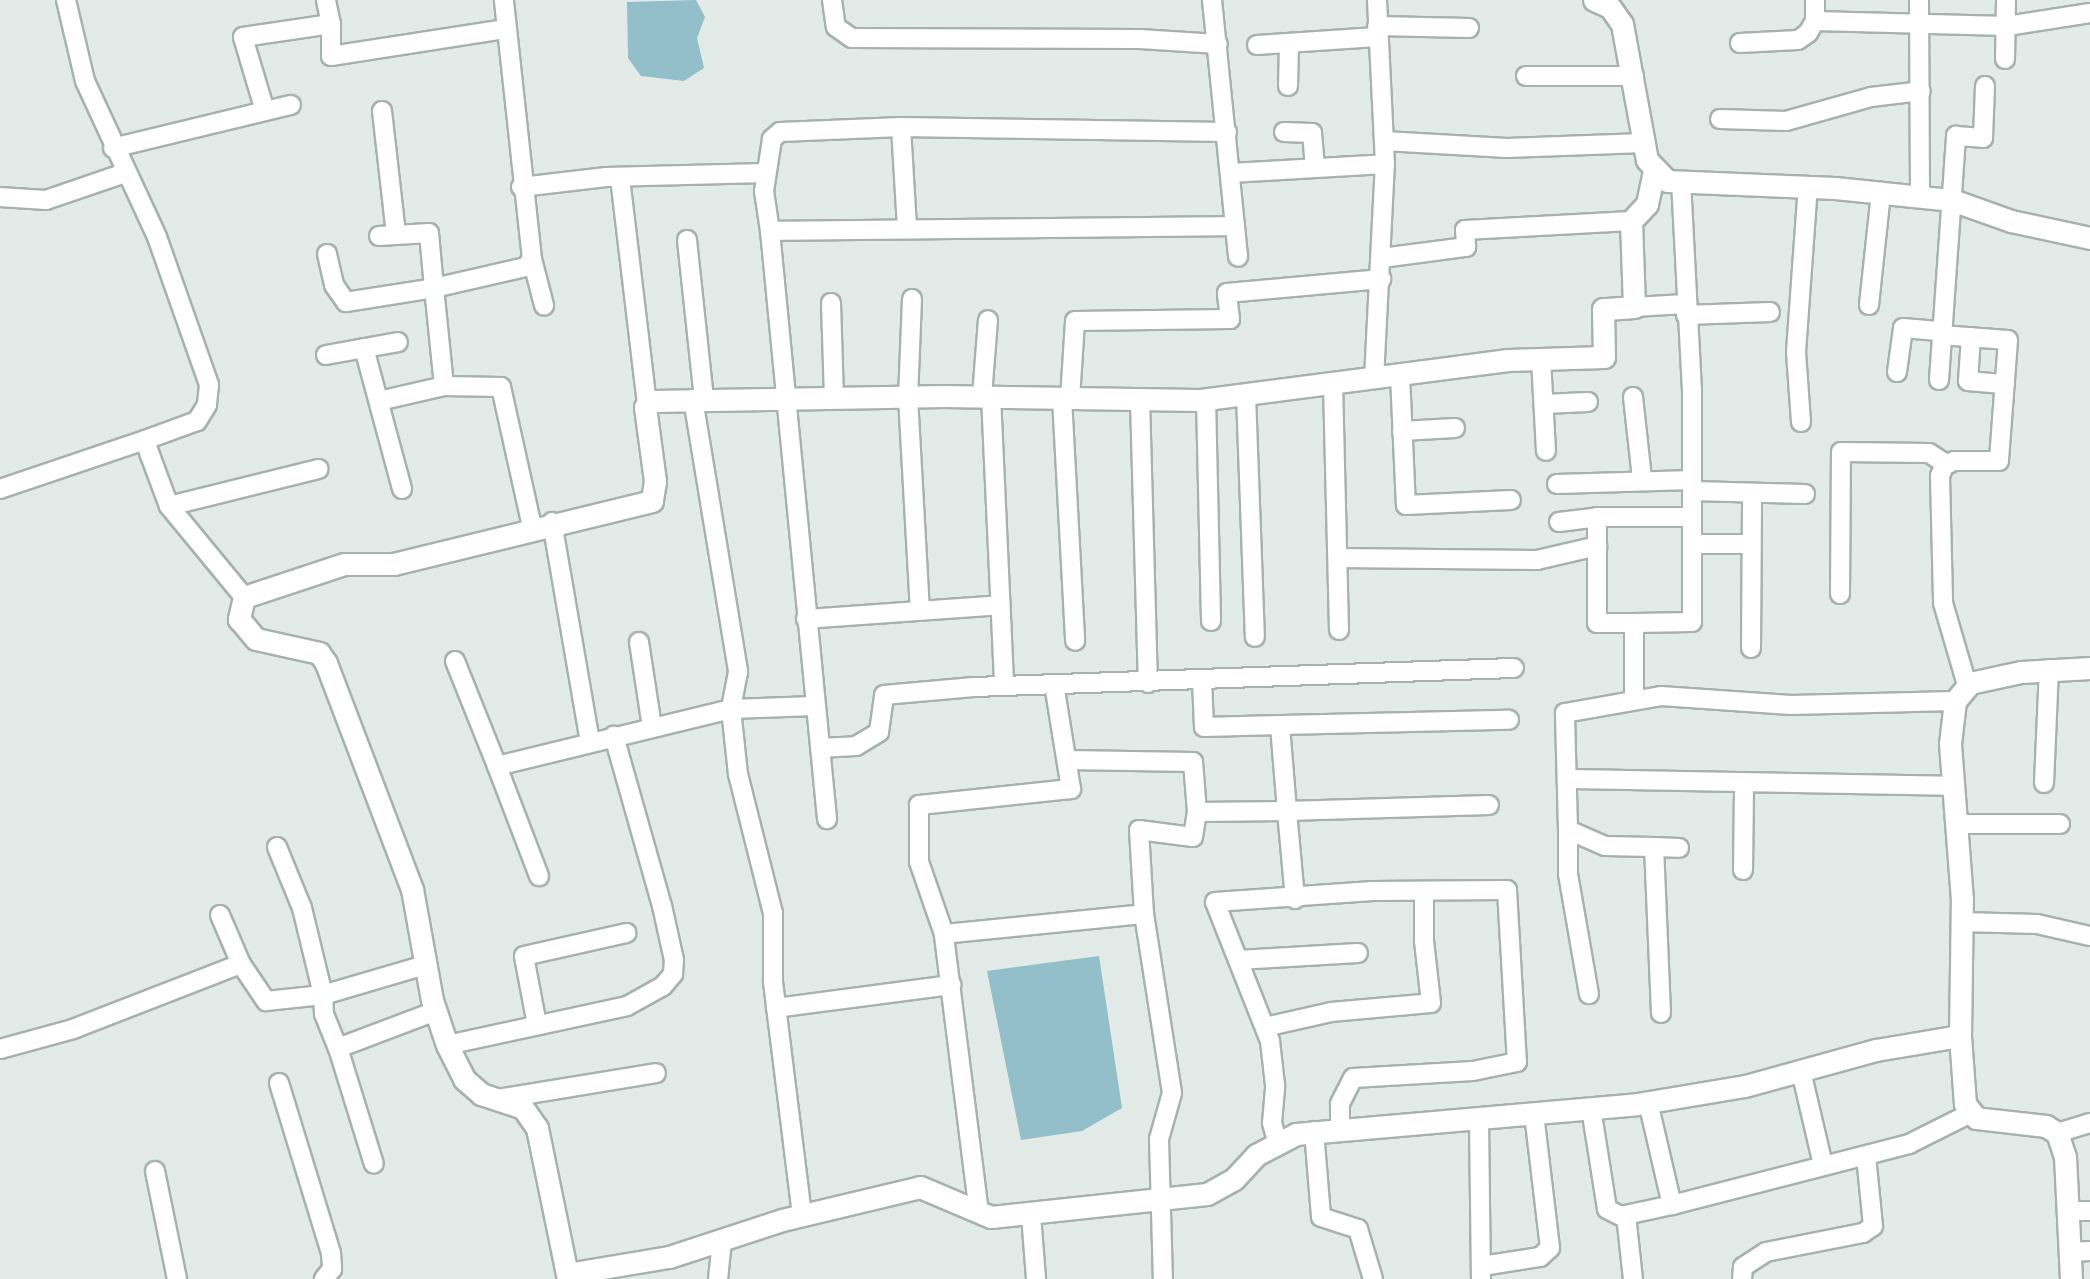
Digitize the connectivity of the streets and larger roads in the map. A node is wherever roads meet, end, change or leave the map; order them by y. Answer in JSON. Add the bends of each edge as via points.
{"nodes":[{"id":1,"x":66,"y":0,"type":"edge"},
{"id":2,"x":326,"y":0,"type":"edge"},
{"id":3,"x":504,"y":0,"type":"edge"},
{"id":4,"x":832,"y":0,"type":"edge"},
{"id":5,"x":1212,"y":0,"type":"edge"},
{"id":6,"x":1377,"y":0,"type":"edge"},
{"id":7,"x":1815,"y":0,"type":"edge"},
{"id":8,"x":1919,"y":0,"type":"edge"},
{"id":9,"x":2006,"y":0,"type":"edge"},
{"id":10,"x":1601,"y":1,"type":"edge"},
{"id":11,"x":2090,"y":13,"type":"edge"},
{"id":12,"x":1815,"y":21,"type":"junction"},
{"id":13,"x":1921,"y":23,"type":"junction"},
{"id":14,"x":331,"y":24,"type":"junction"},
{"id":15,"x":2007,"y":26,"type":"junction"},
{"id":16,"x":1469,"y":28,"type":"dead end"},
{"id":17,"x":506,"y":29,"type":"junction"},
{"id":18,"x":1377,"y":31,"type":"junction"},
{"id":19,"x":1740,"y":43,"type":"dead end"},
{"id":20,"x":1218,"y":44,"type":"junction"},
{"id":21,"x":1258,"y":45,"type":"dead end"},
{"id":22,"x":1289,"y":46,"type":"junction"},
{"id":23,"x":2005,"y":59,"type":"dead end"},
{"id":24,"x":1526,"y":76,"type":"dead end"},
{"id":25,"x":1634,"y":76,"type":"junction"},
{"id":26,"x":1287,"y":86,"type":"dead end"},
{"id":27,"x":1985,"y":86,"type":"dead end"},
{"id":28,"x":1920,"y":91,"type":"junction"},
{"id":29,"x":291,"y":105,"type":"dead end"},
{"id":30,"x":265,"y":111,"type":"junction"},
{"id":31,"x":382,"y":111,"type":"dead end"},
{"id":32,"x":1720,"y":118,"type":"dead end"},
{"id":33,"x":901,"y":127,"type":"junction"},
{"id":34,"x":1227,"y":132,"type":"junction"},
{"id":35,"x":1284,"y":132,"type":"dead end"},
{"id":36,"x":1384,"y":141,"type":"junction"},
{"id":37,"x":1644,"y":143,"type":"junction"},
{"id":38,"x":113,"y":148,"type":"junction"},
{"id":39,"x":1385,"y":164,"type":"junction"},
{"id":40,"x":1315,"y":168,"type":"junction"},
{"id":41,"x":1654,"y":171,"type":"junction"},
{"id":42,"x":125,"y":173,"type":"junction"},
{"id":43,"x":766,"y":173,"type":"junction"},
{"id":44,"x":1231,"y":173,"type":"junction"},
{"id":45,"x":620,"y":178,"type":"junction"},
{"id":46,"x":1681,"y":184,"type":"junction"},
{"id":47,"x":1808,"y":186,"type":"junction"},
{"id":48,"x":521,"y":187,"type":"junction"},
{"id":49,"x":1881,"y":192,"type":"junction"},
{"id":50,"x":1920,"y":196,"type":"junction"},
{"id":51,"x":0,"y":197,"type":"edge"},
{"id":52,"x":1952,"y":200,"type":"junction"},
{"id":53,"x":1631,"y":221,"type":"junction"},
{"id":54,"x":1235,"y":226,"type":"junction"},
{"id":55,"x":907,"y":229,"type":"junction"},
{"id":56,"x":770,"y":231,"type":"junction"},
{"id":57,"x":2090,"y":238,"type":"edge"},
{"id":58,"x":687,"y":240,"type":"dead end"},
{"id":59,"x":327,"y":254,"type":"dead end"},
{"id":60,"x":1238,"y":257,"type":"dead end"},
{"id":61,"x":1382,"y":258,"type":"junction"},
{"id":62,"x":532,"y":259,"type":"junction"},
{"id":63,"x":1381,"y":279,"type":"junction"},
{"id":64,"x":434,"y":288,"type":"junction"},
{"id":65,"x":912,"y":299,"type":"dead end"},
{"id":66,"x":831,"y":303,"type":"dead end"},
{"id":67,"x":544,"y":304,"type":"dead end"},
{"id":68,"x":1869,"y":305,"type":"dead end"},
{"id":69,"x":1634,"y":307,"type":"junction"},
{"id":70,"x":1686,"y":310,"type":"junction"},
{"id":71,"x":1770,"y":312,"type":"dead end"},
{"id":72,"x":989,"y":320,"type":"dead end"},
{"id":73,"x":1941,"y":333,"type":"junction"},
{"id":74,"x":1971,"y":337,"type":"junction"},
{"id":75,"x":398,"y":342,"type":"dead end"},
{"id":76,"x":364,"y":348,"type":"junction"},
{"id":77,"x":326,"y":355,"type":"dead end"},
{"id":78,"x":1541,"y":359,"type":"junction"},
{"id":79,"x":1897,"y":372,"type":"dead end"},
{"id":80,"x":1399,"y":375,"type":"junction"},
{"id":81,"x":1374,"y":379,"type":"junction"},
{"id":82,"x":1939,"y":380,"type":"dead end"},
{"id":83,"x":1333,"y":384,"type":"junction"},
{"id":84,"x":2004,"y":384,"type":"junction"},
{"id":85,"x":444,"y":386,"type":"junction"},
{"id":86,"x":986,"y":396,"type":"junction"},
{"id":87,"x":1246,"y":396,"type":"junction"},
{"id":88,"x":908,"y":397,"type":"junction"},
{"id":89,"x":1633,"y":397,"type":"dead end"},
{"id":90,"x":789,"y":398,"type":"junction"},
{"id":91,"x":1066,"y":398,"type":"junction"},
{"id":92,"x":699,"y":399,"type":"junction"},
{"id":93,"x":834,"y":399,"type":"junction"},
{"id":94,"x":1206,"y":399,"type":"junction"},
{"id":95,"x":1140,"y":400,"type":"junction"},
{"id":96,"x":379,"y":401,"type":"junction"},
{"id":97,"x":1588,"y":402,"type":"dead end"},
{"id":98,"x":647,"y":403,"type":"junction"},
{"id":99,"x":1544,"y":404,"type":"junction"},
{"id":100,"x":1801,"y":422,"type":"dead end"},
{"id":101,"x":1455,"y":429,"type":"dead end"},
{"id":102,"x":1402,"y":431,"type":"junction"},
{"id":103,"x":145,"y":440,"type":"junction"},
{"id":104,"x":1546,"y":451,"type":"dead end"},
{"id":105,"x":1946,"y":464,"type":"junction"},
{"id":106,"x":319,"y":470,"type":"dead end"},
{"id":107,"x":1642,"y":479,"type":"junction"},
{"id":108,"x":1557,"y":484,"type":"dead end"},
{"id":109,"x":1692,"y":485,"type":"junction"},
{"id":110,"x":0,"y":489,"type":"edge"},
{"id":111,"x":402,"y":489,"type":"dead end"},
{"id":112,"x":1752,"y":493,"type":"junction"},
{"id":113,"x":1805,"y":494,"type":"dead end"},
{"id":114,"x":1511,"y":500,"type":"dead end"},
{"id":115,"x":169,"y":506,"type":"junction"},
{"id":116,"x":1598,"y":517,"type":"junction"},
{"id":117,"x":1692,"y":517,"type":"junction"},
{"id":118,"x":1559,"y":522,"type":"dead end"},
{"id":119,"x":542,"y":525,"type":"junction"},
{"id":120,"x":1692,"y":544,"type":"junction"},
{"id":121,"x":1751,"y":544,"type":"junction"},
{"id":122,"x":1597,"y":546,"type":"junction"},
{"id":123,"x":1338,"y":558,"type":"junction"},
{"id":124,"x":1840,"y":594,"type":"dead end"},
{"id":125,"x":244,"y":597,"type":"junction"},
{"id":126,"x":1000,"y":605,"type":"junction"},
{"id":127,"x":919,"y":611,"type":"junction"},
{"id":128,"x":806,"y":619,"type":"junction"},
{"id":129,"x":1211,"y":621,"type":"dead end"},
{"id":130,"x":1634,"y":623,"type":"junction"},
{"id":131,"x":1339,"y":631,"type":"dead end"},
{"id":132,"x":1255,"y":636,"type":"dead end"},
{"id":133,"x":1075,"y":641,"type":"dead end"},
{"id":134,"x":639,"y":642,"type":"dead end"},
{"id":135,"x":1751,"y":648,"type":"dead end"},
{"id":136,"x":455,"y":661,"type":"dead end"},
{"id":137,"x":1514,"y":668,"type":"dead end"},
{"id":138,"x":2090,"y":668,"type":"edge"},
{"id":139,"x":2049,"y":669,"type":"junction"},
{"id":140,"x":1202,"y":680,"type":"junction"},
{"id":141,"x":1148,"y":683,"type":"junction"},
{"id":142,"x":1054,"y":684,"type":"junction"},
{"id":143,"x":1004,"y":686,"type":"junction"},
{"id":144,"x":1961,"y":693,"type":"junction"},
{"id":145,"x":1633,"y":698,"type":"junction"},
{"id":146,"x":815,"y":706,"type":"junction"},
{"id":147,"x":731,"y":709,"type":"junction"},
{"id":148,"x":1509,"y":720,"type":"dead end"},
{"id":149,"x":1280,"y":725,"type":"junction"},
{"id":150,"x":652,"y":727,"type":"junction"},
{"id":151,"x":614,"y":736,"type":"junction"},
{"id":152,"x":590,"y":741,"type":"junction"},
{"id":153,"x":820,"y":748,"type":"junction"},
{"id":154,"x":1067,"y":760,"type":"junction"},
{"id":155,"x":497,"y":766,"type":"junction"},
{"id":156,"x":1567,"y":779,"type":"junction"},
{"id":157,"x":1744,"y":782,"type":"junction"},
{"id":158,"x":2044,"y":783,"type":"dead end"},
{"id":159,"x":1953,"y":786,"type":"junction"},
{"id":160,"x":1489,"y":805,"type":"dead end"},
{"id":161,"x":1287,"y":811,"type":"junction"},
{"id":162,"x":1197,"y":812,"type":"junction"},
{"id":163,"x":827,"y":819,"type":"dead end"},
{"id":164,"x":1956,"y":824,"type":"junction"},
{"id":165,"x":2060,"y":824,"type":"dead end"},
{"id":166,"x":1568,"y":830,"type":"junction"},
{"id":167,"x":277,"y":847,"type":"dead end"},
{"id":168,"x":1654,"y":847,"type":"junction"},
{"id":169,"x":1679,"y":848,"type":"dead end"},
{"id":170,"x":1743,"y":870,"type":"dead end"},
{"id":171,"x":539,"y":876,"type":"dead end"},
{"id":172,"x":1424,"y":891,"type":"junction"},
{"id":173,"x":1295,"y":899,"type":"junction"},
{"id":174,"x":1144,"y":914,"type":"junction"},
{"id":175,"x":220,"y":915,"type":"dead end"},
{"id":176,"x":1962,"y":922,"type":"junction"},
{"id":177,"x":626,"y":933,"type":"dead end"},
{"id":178,"x":944,"y":934,"type":"junction"},
{"id":179,"x":2090,"y":936,"type":"edge"},
{"id":180,"x":1358,"y":953,"type":"dead end"},
{"id":181,"x":1238,"y":960,"type":"junction"},
{"id":182,"x":241,"y":964,"type":"junction"},
{"id":183,"x":425,"y":965,"type":"junction"},
{"id":184,"x":951,"y":985,"type":"junction"},
{"id":185,"x":1589,"y":994,"type":"dead end"},
{"id":186,"x":323,"y":995,"type":"junction"},
{"id":187,"x":776,"y":1008,"type":"junction"},
{"id":188,"x":436,"y":1011,"type":"junction"},
{"id":189,"x":1661,"y":1013,"type":"dead end"},
{"id":190,"x":537,"y":1026,"type":"junction"},
{"id":191,"x":1265,"y":1027,"type":"junction"},
{"id":192,"x":1960,"y":1036,"type":"junction"},
{"id":193,"x":447,"y":1045,"type":"junction"},
{"id":194,"x":338,"y":1048,"type":"junction"},
{"id":195,"x":0,"y":1049,"type":"edge"},
{"id":196,"x":1801,"y":1070,"type":"junction"},
{"id":197,"x":656,"y":1073,"type":"dead end"},
{"id":198,"x":279,"y":1083,"type":"dead end"},
{"id":199,"x":498,"y":1099,"type":"junction"},
{"id":200,"x":1648,"y":1102,"type":"junction"},
{"id":201,"x":1591,"y":1108,"type":"junction"},
{"id":202,"x":1534,"y":1113,"type":"junction"},
{"id":203,"x":1969,"y":1114,"type":"junction"},
{"id":204,"x":1479,"y":1119,"type":"junction"},
{"id":205,"x":2090,"y":1123,"type":"edge"},
{"id":206,"x":1340,"y":1129,"type":"junction"},
{"id":207,"x":1314,"y":1131,"type":"junction"},
{"id":208,"x":2057,"y":1133,"type":"junction"},
{"id":209,"x":1278,"y":1144,"type":"junction"},
{"id":210,"x":1866,"y":1156,"type":"junction"},
{"id":211,"x":373,"y":1164,"type":"dead end"},
{"id":212,"x":1823,"y":1165,"type":"junction"},
{"id":213,"x":155,"y":1171,"type":"dead end"},
{"id":214,"x":1162,"y":1200,"type":"junction"},
{"id":215,"x":1672,"y":1205,"type":"junction"},
{"id":216,"x":2068,"y":1211,"type":"junction"},
{"id":217,"x":2090,"y":1211,"type":"edge"},
{"id":218,"x":979,"y":1213,"type":"junction"},
{"id":219,"x":1031,"y":1215,"type":"junction"},
{"id":220,"x":1626,"y":1215,"type":"junction"},
{"id":221,"x":802,"y":1216,"type":"junction"},
{"id":222,"x":722,"y":1240,"type":"junction"},
{"id":223,"x":2080,"y":1251,"type":"edge"},
{"id":224,"x":1481,"y":1273,"type":"edge"},
{"id":225,"x":570,"y":1276,"type":"edge"},
{"id":226,"x":177,"y":1279,"type":"edge"},
{"id":227,"x":324,"y":1279,"type":"edge"},
{"id":228,"x":719,"y":1279,"type":"edge"},
{"id":229,"x":1037,"y":1279,"type":"edge"},
{"id":230,"x":1163,"y":1279,"type":"edge"},
{"id":231,"x":1373,"y":1279,"type":"edge"},
{"id":232,"x":1633,"y":1279,"type":"edge"},
{"id":233,"x":1742,"y":1279,"type":"edge"},
{"id":234,"x":2071,"y":1279,"type":"edge"}],
"edges":[{"from":1,"to":38,"type":"street","via":[[85,81]]},
{"from":2,"to":14,"type":"street"},
{"from":3,"to":17,"type":"street"},
{"from":4,"to":20,"type":"street","via":[[836,27],[852,38],[1140,39]]},
{"from":5,"to":20,"type":"street"},
{"from":6,"to":18,"type":"street"},
{"from":7,"to":12,"type":"street"},
{"from":8,"to":13,"type":"street"},
{"from":9,"to":15,"type":"street"},
{"from":10,"to":25,"type":"street","via":[[1622,24]]},
{"from":11,"to":15,"type":"street"},
{"from":12,"to":13,"type":"street"},
{"from":12,"to":19,"type":"street","via":[[1798,40]]},
{"from":13,"to":15,"type":"street"},
{"from":13,"to":28,"type":"street"},
{"from":14,"to":17,"type":"street","via":[[331,56]]},
{"from":14,"to":30,"type":"street","via":[[243,37]]},
{"from":15,"to":23,"type":"street"},
{"from":16,"to":18,"type":"street"},
{"from":17,"to":48,"type":"street"},
{"from":18,"to":22,"type":"street"},
{"from":18,"to":36,"type":"street"},
{"from":20,"to":34,"type":"street"},
{"from":21,"to":22,"type":"street"},
{"from":22,"to":26,"type":"street"},
{"from":24,"to":25,"type":"street"},
{"from":25,"to":37,"type":"street"},
{"from":27,"to":52,"type":"street","via":[[1983,138],[1956,136]]},
{"from":28,"to":32,"type":"street","via":[[1871,97],[1786,121]]},
{"from":28,"to":50,"type":"street"},
{"from":29,"to":30,"type":"street"},
{"from":30,"to":38,"type":"street"},
{"from":31,"to":64,"type":"street","via":[[388,235],[429,233]]},
{"from":33,"to":34,"type":"street"},
{"from":33,"to":43,"type":"street","via":[[780,132],[772,139]]},
{"from":33,"to":55,"type":"street"},
{"from":34,"to":44,"type":"street"},
{"from":35,"to":40,"type":"street","via":[[1312,133]]},
{"from":36,"to":37,"type":"street","via":[[1507,148]]},
{"from":36,"to":39,"type":"street"},
{"from":37,"to":41,"type":"street"},
{"from":38,"to":42,"type":"street"},
{"from":39,"to":40,"type":"street"},
{"from":39,"to":61,"type":"street"},
{"from":40,"to":44,"type":"street"},
{"from":41,"to":46,"type":"street"},
{"from":41,"to":53,"type":"street","via":[[1647,204]]},
{"from":42,"to":51,"type":"street","via":[[46,200]]},
{"from":42,"to":103,"type":"street","via":[[157,237],[209,385],[207,405],[197,421]]},
{"from":43,"to":45,"type":"street"},
{"from":43,"to":56,"type":"street"},
{"from":44,"to":54,"type":"street"},
{"from":45,"to":48,"type":"street"},
{"from":45,"to":98,"type":"street"},
{"from":46,"to":47,"type":"street"},
{"from":46,"to":70,"type":"street"},
{"from":47,"to":49,"type":"street"},
{"from":47,"to":100,"type":"street","via":[[1796,352]]},
{"from":48,"to":62,"type":"street"},
{"from":49,"to":50,"type":"street"},
{"from":49,"to":68,"type":"street"},
{"from":50,"to":52,"type":"street"},
{"from":52,"to":57,"type":"street","via":[[2011,221]]},
{"from":52,"to":73,"type":"street"},
{"from":53,"to":61,"type":"street","via":[[1465,230],[1466,247]]},
{"from":53,"to":69,"type":"street"},
{"from":54,"to":55,"type":"street"},
{"from":54,"to":60,"type":"street"},
{"from":55,"to":56,"type":"street"},
{"from":56,"to":90,"type":"street"},
{"from":58,"to":92,"type":"street"},
{"from":59,"to":64,"type":"street","via":[[337,292],[346,302]]},
{"from":61,"to":63,"type":"street"},
{"from":62,"to":64,"type":"street","via":[[526,267]]},
{"from":62,"to":67,"type":"street"},
{"from":63,"to":81,"type":"street"},
{"from":63,"to":91,"type":"street","via":[[1227,293],[1230,319],[1076,321]]},
{"from":64,"to":85,"type":"street"},
{"from":65,"to":88,"type":"street"},
{"from":66,"to":93,"type":"street"},
{"from":69,"to":70,"type":"street"},
{"from":69,"to":78,"type":"street","via":[[1603,309],[1604,357]]},
{"from":70,"to":71,"type":"street"},
{"from":70,"to":109,"type":"street"},
{"from":72,"to":86,"type":"street"},
{"from":73,"to":74,"type":"street"},
{"from":73,"to":79,"type":"street","via":[[1903,328]]},
{"from":73,"to":82,"type":"street"},
{"from":74,"to":84,"type":"street","via":[[1968,381]]},
{"from":74,"to":84,"type":"street","via":[[2008,340]]},
{"from":75,"to":76,"type":"street"},
{"from":76,"to":77,"type":"street"},
{"from":76,"to":96,"type":"street"},
{"from":78,"to":80,"type":"street"},
{"from":78,"to":99,"type":"street"},
{"from":80,"to":81,"type":"street"},
{"from":80,"to":102,"type":"street"},
{"from":81,"to":83,"type":"street"},
{"from":83,"to":87,"type":"street"},
{"from":83,"to":123,"type":"street"},
{"from":84,"to":105,"type":"street","via":[[1998,461]]},
{"from":85,"to":96,"type":"street"},
{"from":85,"to":119,"type":"street","via":[[501,387]]},
{"from":86,"to":88,"type":"street"},
{"from":86,"to":91,"type":"street"},
{"from":86,"to":126,"type":"street"},
{"from":87,"to":94,"type":"street"},
{"from":87,"to":132,"type":"street"},
{"from":88,"to":93,"type":"street"},
{"from":88,"to":127,"type":"street"},
{"from":89,"to":107,"type":"street"},
{"from":90,"to":92,"type":"street"},
{"from":90,"to":93,"type":"street"},
{"from":90,"to":128,"type":"street"},
{"from":91,"to":95,"type":"street"},
{"from":91,"to":133,"type":"street"},
{"from":92,"to":98,"type":"street"},
{"from":92,"to":147,"type":"street","via":[[738,672]]},
{"from":94,"to":95,"type":"street"},
{"from":94,"to":129,"type":"street"},
{"from":95,"to":141,"type":"street"},
{"from":96,"to":111,"type":"street"},
{"from":97,"to":99,"type":"street"},
{"from":98,"to":119,"type":"street","via":[[655,481],[652,501]]},
{"from":99,"to":104,"type":"street"},
{"from":101,"to":102,"type":"street"},
{"from":102,"to":114,"type":"street","via":[[1406,505]]},
{"from":103,"to":110,"type":"street"},
{"from":103,"to":115,"type":"street"},
{"from":105,"to":124,"type":"street","via":[[1929,453],[1842,452]]},
{"from":105,"to":144,"type":"street","via":[[1940,476],[1943,603]]},
{"from":106,"to":115,"type":"street"},
{"from":107,"to":108,"type":"street"},
{"from":107,"to":109,"type":"street"},
{"from":109,"to":112,"type":"street"},
{"from":109,"to":117,"type":"street"},
{"from":112,"to":113,"type":"street"},
{"from":112,"to":121,"type":"street"},
{"from":115,"to":125,"type":"street"},
{"from":116,"to":117,"type":"street"},
{"from":116,"to":118,"type":"street"},
{"from":116,"to":122,"type":"street"},
{"from":117,"to":120,"type":"street"},
{"from":119,"to":125,"type":"street","via":[[394,564],[344,564]]},
{"from":119,"to":152,"type":"street"},
{"from":120,"to":121,"type":"street"},
{"from":120,"to":130,"type":"street","via":[[1692,622]]},
{"from":121,"to":135,"type":"street"},
{"from":122,"to":123,"type":"street","via":[[1537,559]]},
{"from":122,"to":130,"type":"street","via":[[1597,622]]},
{"from":123,"to":131,"type":"street"},
{"from":125,"to":183,"type":"street","via":[[239,619],[256,639],[319,653],[326,663],[412,889]]},
{"from":126,"to":127,"type":"street"},
{"from":126,"to":143,"type":"street"},
{"from":127,"to":128,"type":"street"},
{"from":128,"to":146,"type":"street"},
{"from":130,"to":145,"type":"street"},
{"from":134,"to":150,"type":"street"},
{"from":136,"to":155,"type":"street"},
{"from":137,"to":140,"type":"street"},
{"from":138,"to":139,"type":"street"},
{"from":139,"to":144,"type":"street","via":[[1989,676]]},
{"from":139,"to":158,"type":"street"},
{"from":140,"to":141,"type":"street"},
{"from":140,"to":149,"type":"street","via":[[1204,727]]},
{"from":141,"to":142,"type":"street"},
{"from":142,"to":143,"type":"street"},
{"from":142,"to":154,"type":"street"},
{"from":143,"to":153,"type":"street","via":[[884,695],[880,732],[856,746]]},
{"from":144,"to":145,"type":"street","via":[[1791,705],[1689,695]]},
{"from":144,"to":159,"type":"street","via":[[1950,744]]},
{"from":145,"to":156,"type":"street","via":[[1565,713]]},
{"from":146,"to":147,"type":"street"},
{"from":146,"to":153,"type":"street"},
{"from":147,"to":150,"type":"street"},
{"from":147,"to":187,"type":"street","via":[[738,774],[773,913]]},
{"from":148,"to":149,"type":"street"},
{"from":149,"to":161,"type":"street"},
{"from":150,"to":151,"type":"street"},
{"from":151,"to":152,"type":"street"},
{"from":151,"to":190,"type":"street","via":[[662,906],[673,974],[663,986],[626,1006]]},
{"from":152,"to":155,"type":"street"},
{"from":153,"to":163,"type":"street"},
{"from":154,"to":162,"type":"street","via":[[1193,762]]},
{"from":154,"to":178,"type":"street","via":[[1071,789],[919,805],[919,862]]},
{"from":155,"to":171,"type":"street"},
{"from":156,"to":157,"type":"street"},
{"from":156,"to":166,"type":"street"},
{"from":157,"to":159,"type":"street"},
{"from":157,"to":170,"type":"street"},
{"from":159,"to":164,"type":"street"},
{"from":160,"to":161,"type":"street"},
{"from":161,"to":162,"type":"street"},
{"from":161,"to":173,"type":"street"},
{"from":162,"to":174,"type":"street","via":[[1193,836],[1139,831]]},
{"from":164,"to":165,"type":"street"},
{"from":164,"to":176,"type":"street"},
{"from":166,"to":168,"type":"street","via":[[1605,846]]},
{"from":166,"to":185,"type":"street","via":[[1568,874]]},
{"from":167,"to":186,"type":"street","via":[[302,908]]},
{"from":168,"to":169,"type":"street"},
{"from":168,"to":189,"type":"street"},
{"from":172,"to":173,"type":"street"},
{"from":172,"to":191,"type":"street","via":[[1431,1003],[1331,1012]]},
{"from":172,"to":206,"type":"street","via":[[1507,890],[1517,1062],[1473,1070],[1353,1078],[1340,1104]]},
{"from":173,"to":181,"type":"street","via":[[1215,902]]},
{"from":174,"to":178,"type":"street"},
{"from":174,"to":214,"type":"street","via":[[1172,1093],[1159,1139]]},
{"from":175,"to":182,"type":"street"},
{"from":176,"to":179,"type":"street","via":[[2037,924]]},
{"from":176,"to":192,"type":"street"},
{"from":177,"to":190,"type":"street","via":[[524,956]]},
{"from":178,"to":184,"type":"street"},
{"from":180,"to":181,"type":"street"},
{"from":181,"to":191,"type":"street"},
{"from":182,"to":186,"type":"street","via":[[266,1001]]},
{"from":182,"to":195,"type":"street","via":[[73,1029]]},
{"from":183,"to":186,"type":"street"},
{"from":183,"to":188,"type":"street"},
{"from":184,"to":187,"type":"street"},
{"from":184,"to":218,"type":"street"},
{"from":186,"to":194,"type":"street","via":[[324,1014]]},
{"from":187,"to":221,"type":"street"},
{"from":188,"to":193,"type":"street"},
{"from":188,"to":194,"type":"street"},
{"from":190,"to":193,"type":"street"},
{"from":191,"to":209,"type":"street","via":[[1275,1070],[1272,1123]]},
{"from":192,"to":196,"type":"street","via":[[1875,1050]]},
{"from":192,"to":203,"type":"street"},
{"from":193,"to":199,"type":"street","via":[[464,1079],[481,1094]]},
{"from":194,"to":211,"type":"street"},
{"from":196,"to":200,"type":"street","via":[[1745,1086]]},
{"from":196,"to":212,"type":"street"},
{"from":197,"to":199,"type":"street"},
{"from":198,"to":227,"type":"street","via":[[331,1253],[332,1269]]},
{"from":199,"to":225,"type":"street","via":[[523,1108],[537,1128]]},
{"from":200,"to":201,"type":"street"},
{"from":200,"to":215,"type":"street"},
{"from":201,"to":202,"type":"street"},
{"from":201,"to":220,"type":"street","via":[[1607,1209],[1613,1216]]},
{"from":202,"to":204,"type":"street"},
{"from":202,"to":224,"type":"street","via":[[1550,1248],[1540,1257]]},
{"from":203,"to":208,"type":"street","via":[[2046,1126]]},
{"from":203,"to":210,"type":"street","via":[[1909,1144]]},
{"from":204,"to":206,"type":"street"},
{"from":204,"to":224,"type":"street"},
{"from":205,"to":208,"type":"street"},
{"from":206,"to":207,"type":"street"},
{"from":207,"to":209,"type":"street"},
{"from":207,"to":231,"type":"street","via":[[1321,1217],[1357,1229]]},
{"from":208,"to":216,"type":"street","via":[[2065,1157]]},
{"from":209,"to":214,"type":"street","via":[[1207,1194]]},
{"from":210,"to":212,"type":"street"},
{"from":210,"to":233,"type":"street","via":[[1872,1226],[1863,1233],[1766,1252],[1743,1267]]},
{"from":212,"to":215,"type":"street"},
{"from":213,"to":226,"type":"street"},
{"from":214,"to":219,"type":"street"},
{"from":214,"to":230,"type":"street"},
{"from":215,"to":220,"type":"street"},
{"from":216,"to":217,"type":"street"},
{"from":216,"to":223,"type":"street"},
{"from":218,"to":219,"type":"street"},
{"from":218,"to":221,"type":"street","via":[[952,1197],[920,1187]]},
{"from":219,"to":229,"type":"street"},
{"from":220,"to":232,"type":"street"},
{"from":221,"to":222,"type":"street"},
{"from":222,"to":225,"type":"street","via":[[669,1257]]},
{"from":222,"to":228,"type":"street"},
{"from":223,"to":234,"type":"street"}]}
